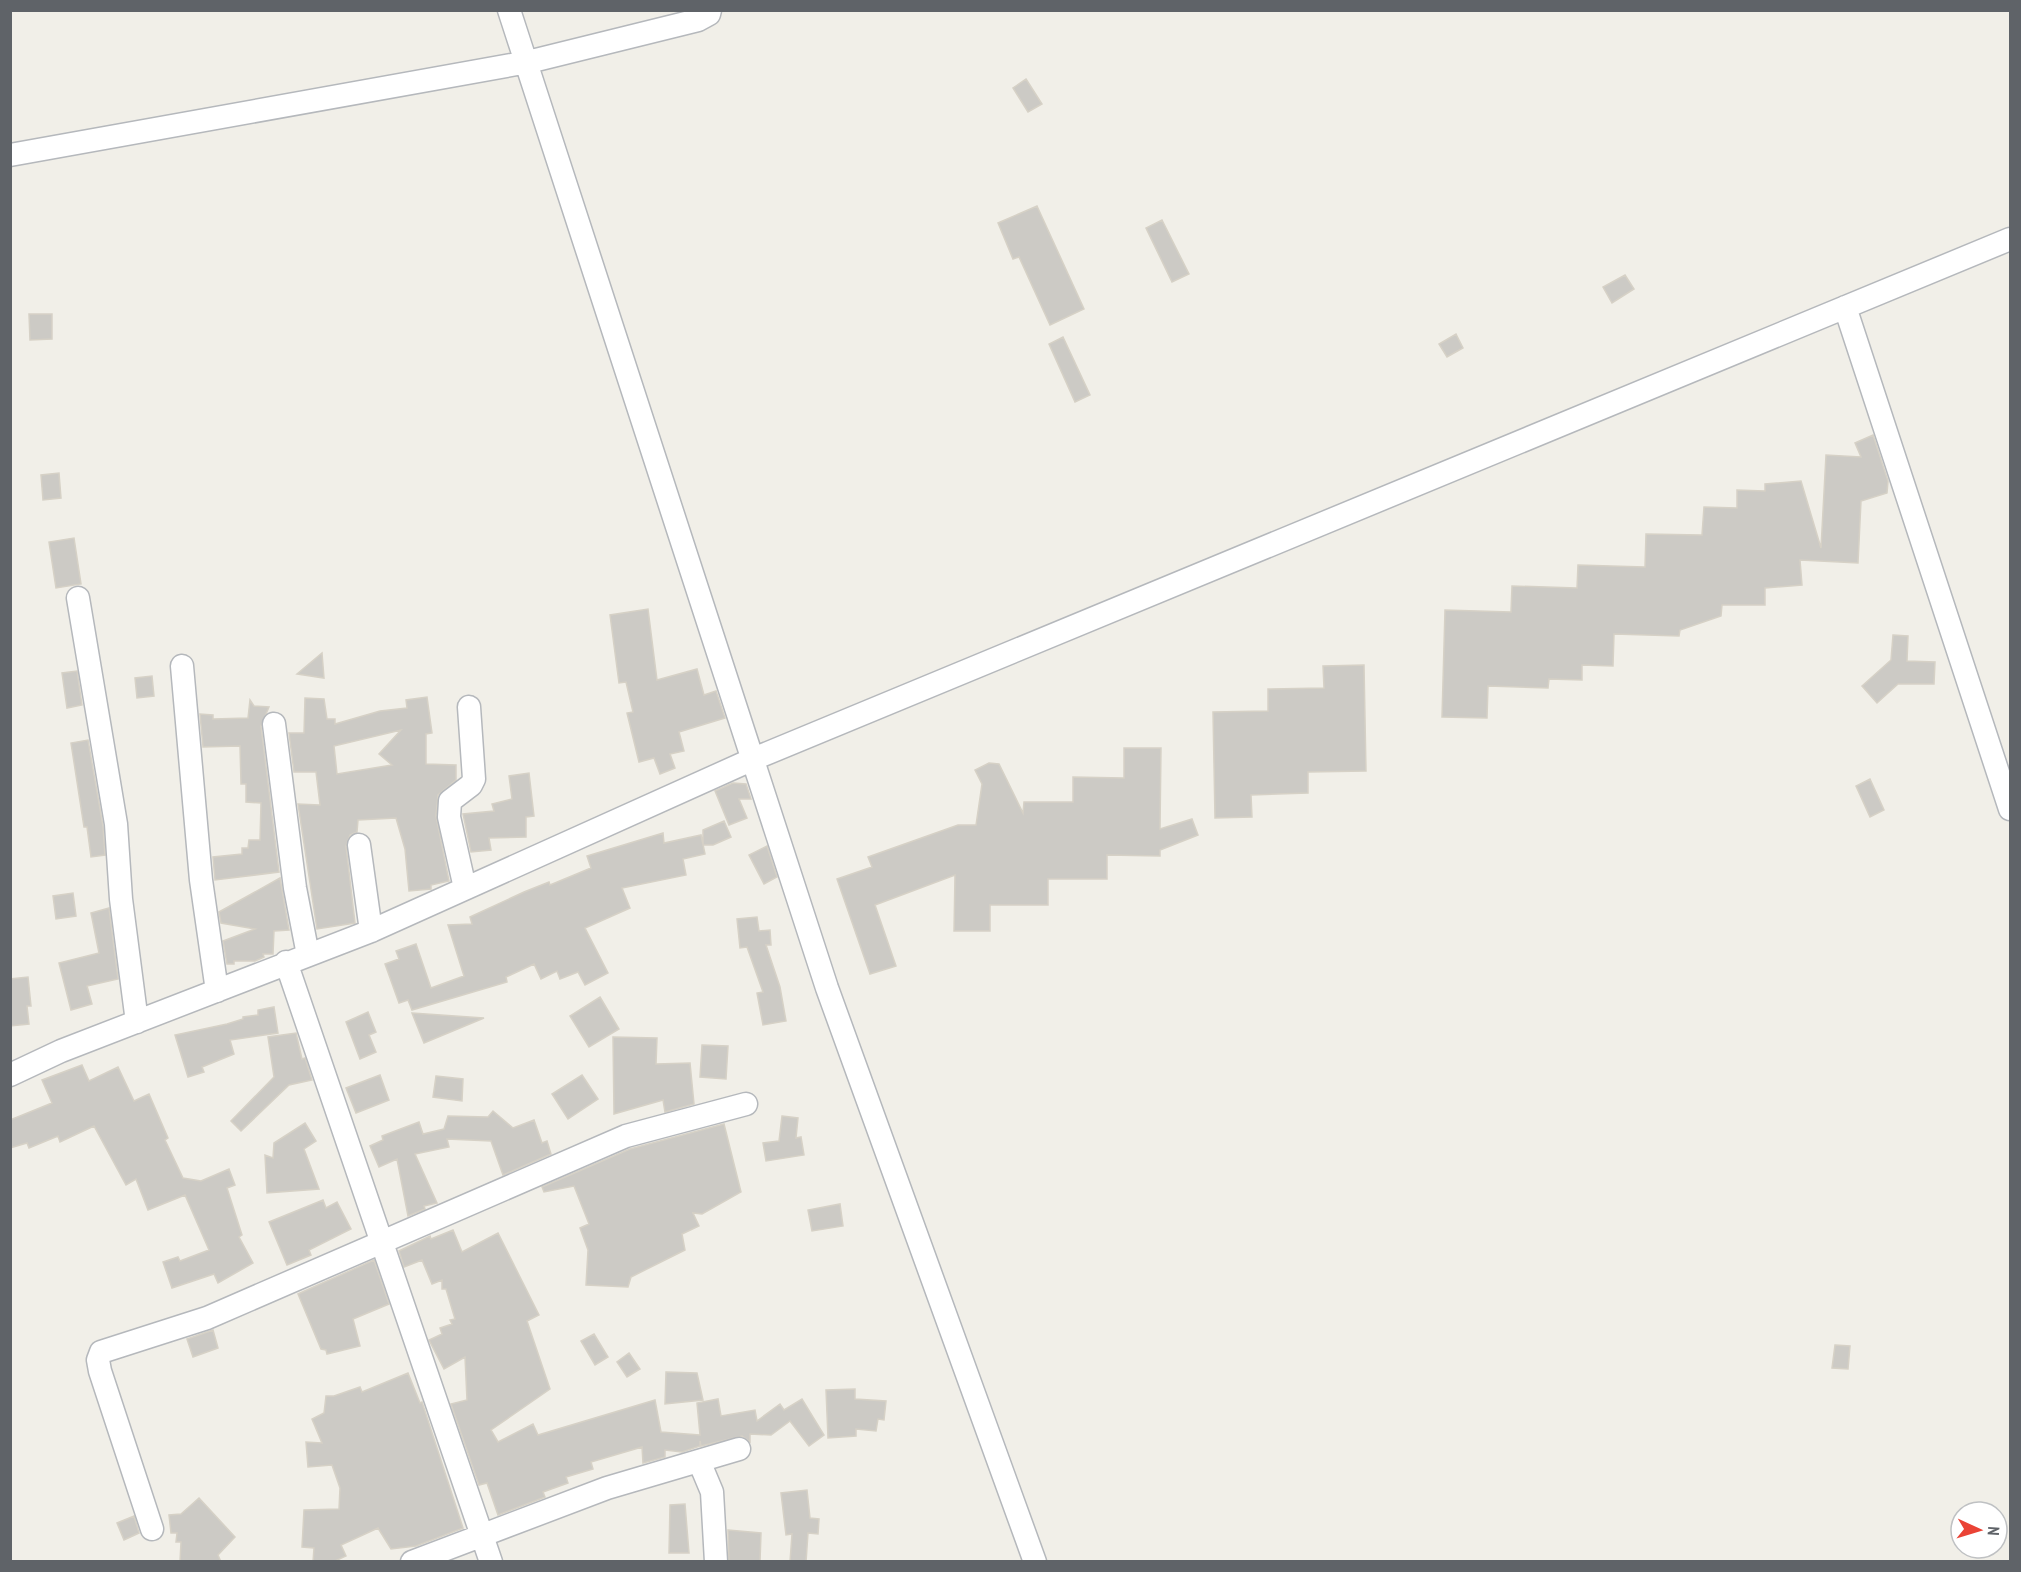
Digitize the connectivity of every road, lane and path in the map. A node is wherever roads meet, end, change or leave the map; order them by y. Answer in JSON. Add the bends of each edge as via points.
{"nodes":[{"id":1,"x":509,"y":10,"type":"edge"},
{"id":2,"x":710,"y":10,"type":"edge"},
{"id":3,"x":528,"y":62,"type":"junction"},
{"id":4,"x":10,"y":154,"type":"edge"},
{"id":5,"x":2010,"y":239,"type":"edge"},
{"id":6,"x":1845,"y":307,"type":"junction"},
{"id":7,"x":78,"y":598,"type":"dead end"},
{"id":8,"x":182,"y":666,"type":"dead end"},
{"id":9,"x":469,"y":707,"type":"dead end"},
{"id":10,"x":274,"y":724,"type":"dead end"},
{"id":11,"x":751,"y":760,"type":"junction"},
{"id":12,"x":2010,"y":809,"type":"edge"},
{"id":13,"x":359,"y":844,"type":"dead end"},
{"id":14,"x":465,"y":888,"type":"junction"},
{"id":15,"x":371,"y":931,"type":"junction"},
{"id":16,"x":308,"y":955,"type":"junction"},
{"id":17,"x":286,"y":962,"type":"junction"},
{"id":18,"x":217,"y":991,"type":"junction"},
{"id":19,"x":137,"y":1022,"type":"junction"},
{"id":20,"x":10,"y":1075,"type":"edge"},
{"id":21,"x":746,"y":1104,"type":"dead end"},
{"id":22,"x":384,"y":1243,"type":"junction"},
{"id":23,"x":739,"y":1449,"type":"dead end"},
{"id":24,"x":699,"y":1461,"type":"junction"},
{"id":25,"x":152,"y":1529,"type":"dead end"},
{"id":26,"x":482,"y":1537,"type":"junction"},
{"id":27,"x":412,"y":1562,"type":"edge"},
{"id":28,"x":491,"y":1562,"type":"edge"},
{"id":29,"x":716,"y":1562,"type":"edge"},
{"id":30,"x":1035,"y":1562,"type":"edge"}],
"edges":[{"from":1,"to":3,"type":"street"},
{"from":2,"to":3,"type":"street","via":[[698,20]]},
{"from":3,"to":4,"type":"street"},
{"from":3,"to":11,"type":"street"},
{"from":5,"to":6,"type":"street"},
{"from":6,"to":11,"type":"street"},
{"from":6,"to":12,"type":"street"},
{"from":7,"to":19,"type":"street","via":[[116,824]]},
{"from":8,"to":18,"type":"street","via":[[201,880]]},
{"from":9,"to":14,"type":"street","via":[[474,779],[450,801],[449,817]]},
{"from":10,"to":16,"type":"street","via":[[295,888]]},
{"from":11,"to":14,"type":"street"},
{"from":11,"to":30,"type":"street","via":[[837,1019]]},
{"from":13,"to":15,"type":"street"},
{"from":14,"to":15,"type":"street"},
{"from":15,"to":16,"type":"street"},
{"from":16,"to":17,"type":"street"},
{"from":17,"to":18,"type":"street"},
{"from":17,"to":22,"type":"street"},
{"from":18,"to":19,"type":"street"},
{"from":19,"to":20,"type":"street"},
{"from":21,"to":22,"type":"street","via":[[626,1136]]},
{"from":22,"to":25,"type":"street","via":[[207,1318],[100,1352],[100,1371]]},
{"from":22,"to":26,"type":"street"},
{"from":23,"to":24,"type":"street"},
{"from":24,"to":26,"type":"street","via":[[608,1488]]},
{"from":24,"to":29,"type":"street","via":[[712,1492]]},
{"from":26,"to":27,"type":"street"},
{"from":26,"to":28,"type":"street"}]}
